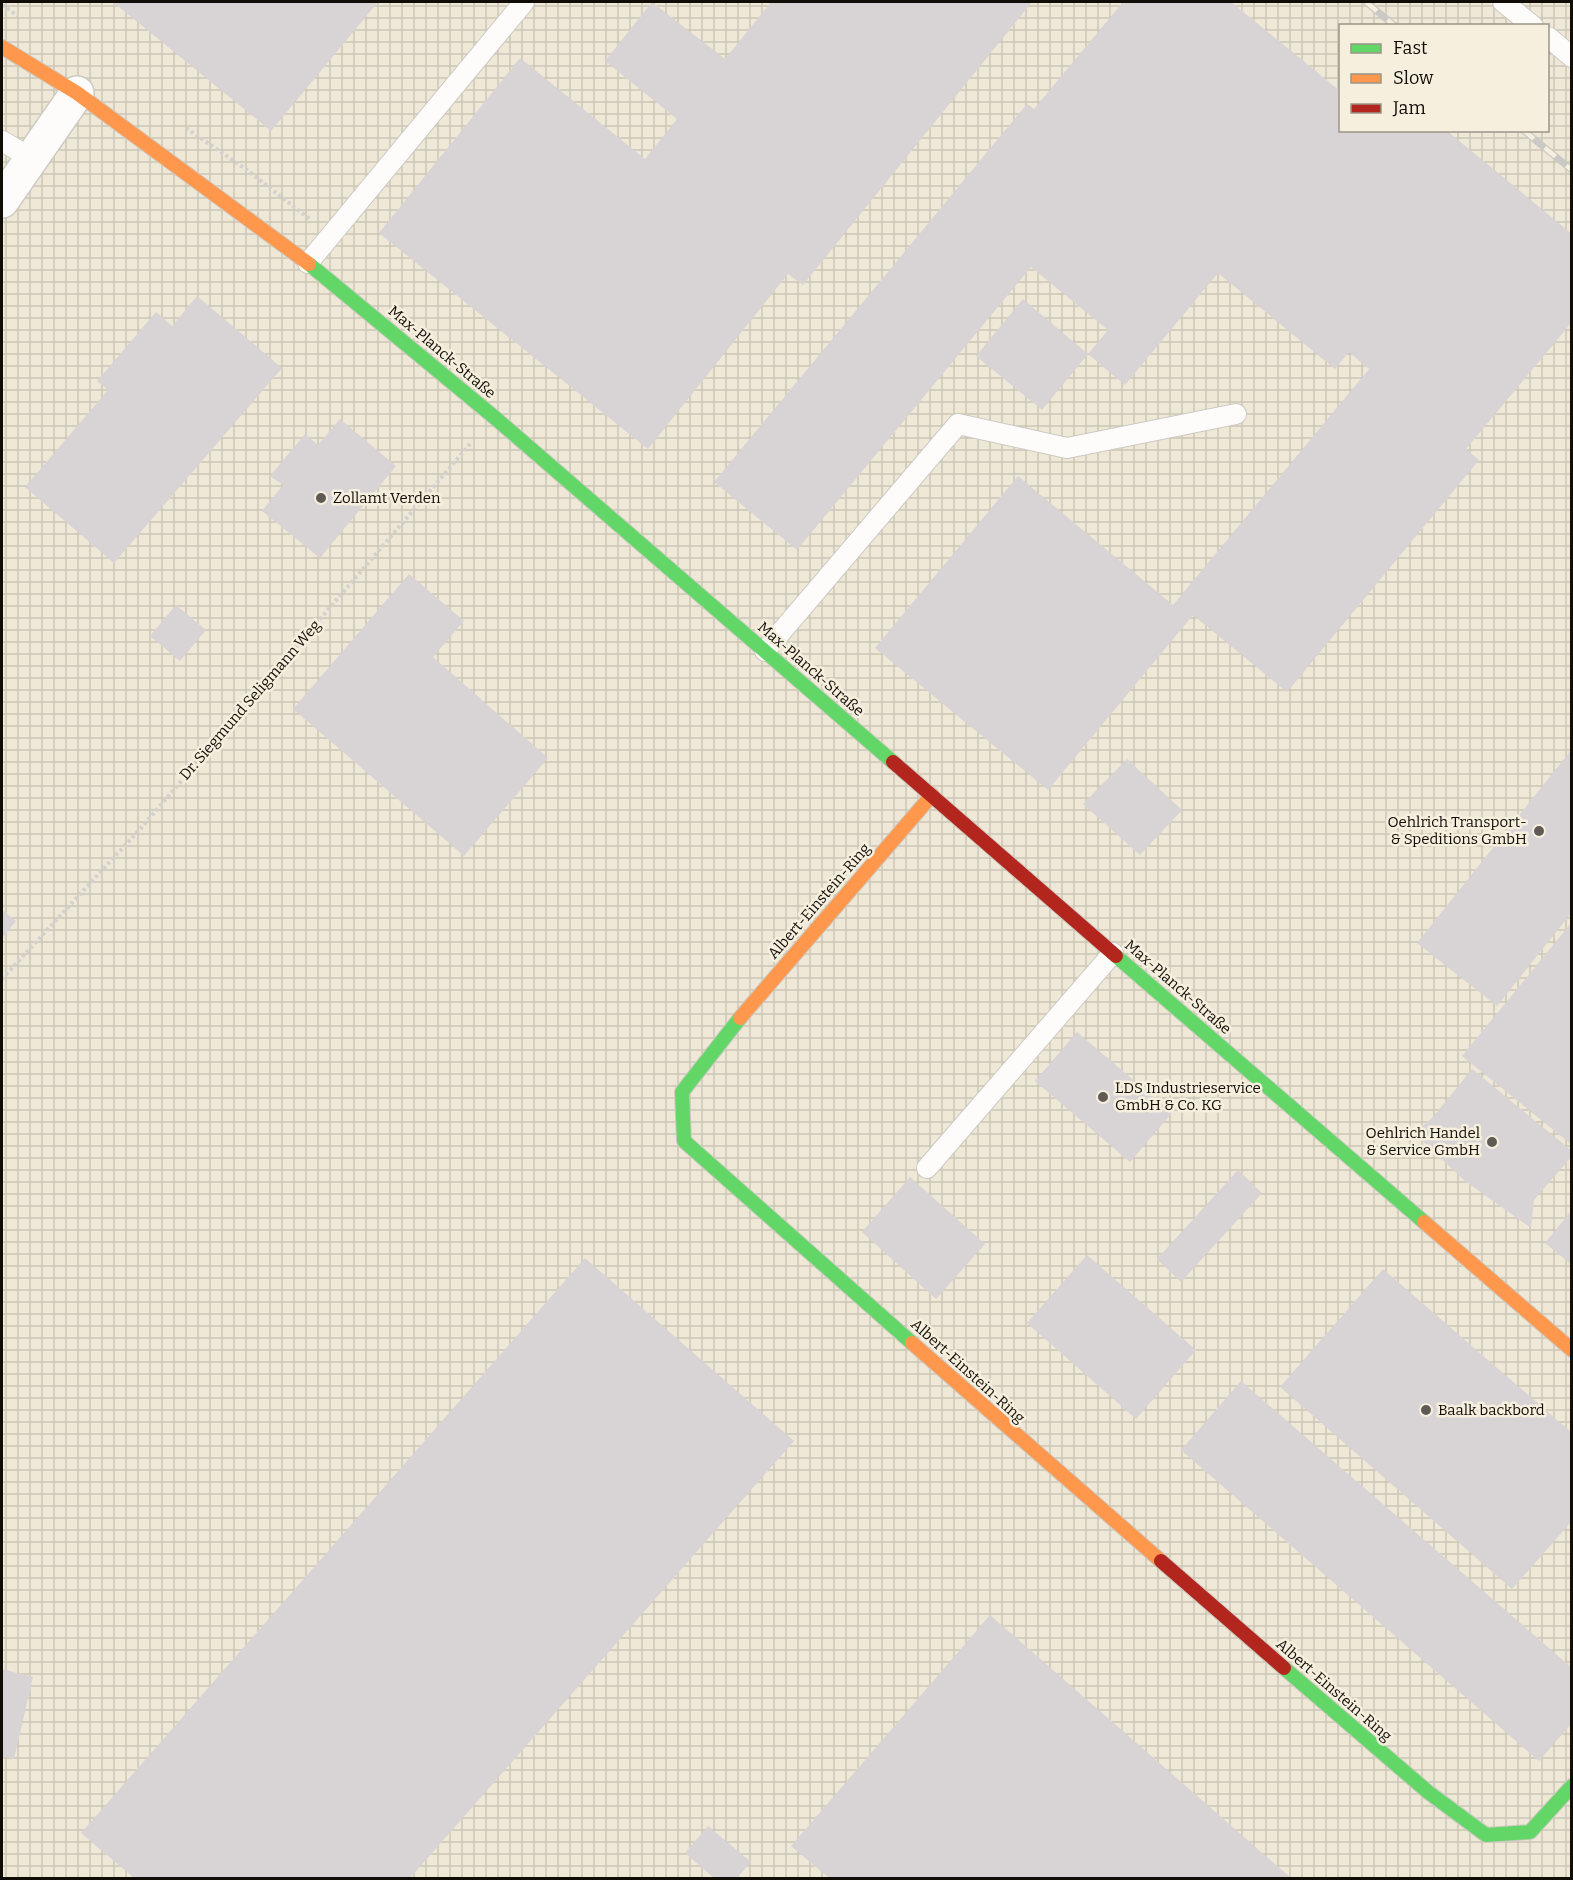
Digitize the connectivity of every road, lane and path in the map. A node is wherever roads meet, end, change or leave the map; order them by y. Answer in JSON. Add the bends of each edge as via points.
{"nodes":[{"id":1,"x":524,"y":2,"type":"edge"},
{"id":2,"x":1503,"y":2,"type":"edge"},
{"id":3,"x":1530,"y":24,"type":"edge"},
{"id":4,"x":1549,"y":38,"type":"edge"},
{"id":5,"x":2,"y":47,"type":"edge"},
{"id":6,"x":1572,"y":57,"type":"edge"},
{"id":7,"x":77,"y":93,"type":"junction"},
{"id":8,"x":2,"y":141,"type":"edge"},
{"id":9,"x":31,"y":158,"type":"junction"},
{"id":10,"x":2,"y":201,"type":"edge"},
{"id":11,"x":308,"y":263,"type":"junction"},
{"id":12,"x":1236,"y":414,"type":"dead end"},
{"id":13,"x":494,"y":417,"type":"junction"},
{"id":14,"x":765,"y":651,"type":"junction"},
{"id":15,"x":932,"y":795,"type":"junction"},
{"id":16,"x":1113,"y":953,"type":"junction"},
{"id":17,"x":2,"y":979,"type":"edge"},
{"id":18,"x":927,"y":1168,"type":"dead end"},
{"id":19,"x":1572,"y":1350,"type":"edge"},
{"id":20,"x":1572,"y":1786,"type":"edge"}],
"edges":[{"from":1,"to":11,"type":"lane"},
{"from":2,"to":3,"type":"lane"},
{"from":4,"to":6,"type":"lane"},
{"from":5,"to":7,"type":"street","name":"Max-Planck-Straße"},
{"from":7,"to":9,"type":"street"},
{"from":7,"to":11,"type":"street","name":"Max-Planck-Straße"},
{"from":8,"to":9,"type":"lane"},
{"from":9,"to":10,"type":"street"},
{"from":11,"to":13,"type":"street","name":"Max-Planck-Straße"},
{"from":12,"to":14,"type":"lane","via":[[1067,448],[958,424]]},
{"from":13,"to":14,"type":"street","name":"Max-Planck-Straße"},
{"from":13,"to":17,"type":"path","name":"Dr. Siegmund Seligmann Weg","via":[[141,828]]},
{"from":14,"to":15,"type":"street","name":"Max-Planck-Straße"},
{"from":15,"to":16,"type":"street","name":"Max-Planck-Straße"},
{"from":15,"to":20,"type":"street","name":"Albert-Einstein-Ring","via":[[682,1092],[684,1141],[1056,1471],[1428,1792],[1467,1821],[1486,1834],[1530,1832]]},
{"from":16,"to":18,"type":"lane"},
{"from":16,"to":19,"type":"street","name":"Max-Planck-Straße"}]}
